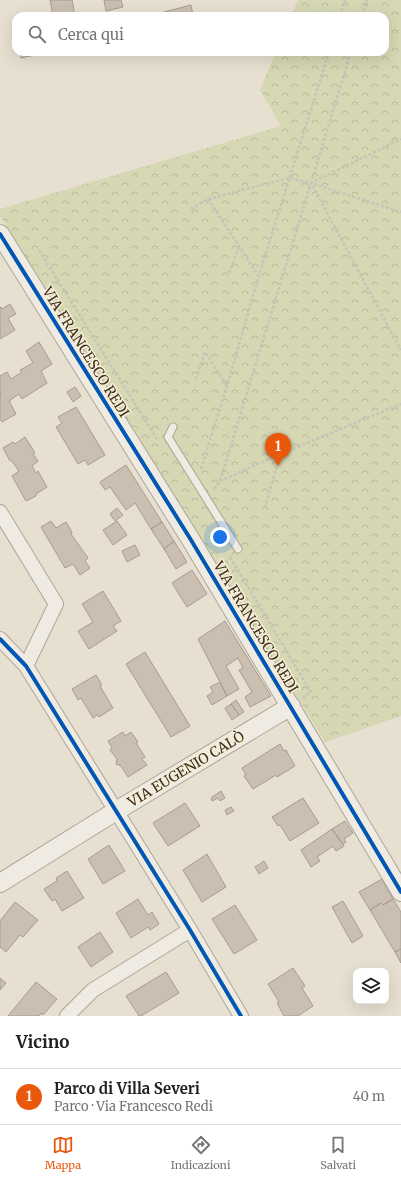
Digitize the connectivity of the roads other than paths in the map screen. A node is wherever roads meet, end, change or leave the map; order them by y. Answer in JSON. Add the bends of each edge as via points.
{"nodes":[{"id":1,"x":0,"y":234,"type":"edge"},
{"id":2,"x":173,"y":427,"type":"dead end"},
{"id":3,"x":0,"y":512,"type":"edge"},
{"id":4,"x":238,"y":549,"type":"dead end"},
{"id":5,"x":0,"y":639,"type":"edge"},
{"id":6,"x":26,"y":666,"type":"junction"},
{"id":7,"x":291,"y":706,"type":"junction"},
{"id":8,"x":116,"y":810,"type":"junction"},
{"id":9,"x":0,"y":883,"type":"edge"},
{"id":10,"x":401,"y":892,"type":"edge"},
{"id":11,"x":190,"y":930,"type":"junction"},
{"id":12,"x":67,"y":1016,"type":"edge"},
{"id":13,"x":241,"y":1016,"type":"edge"}],
"edges":[{"from":1,"to":7,"type":"street","name":"VIA FRANCESCO REDI"},
{"from":2,"to":4,"type":"lane","via":[[168,437]]},
{"from":3,"to":6,"type":"street","via":[[56,604]]},
{"from":5,"to":6,"type":"street"},
{"from":6,"to":8,"type":"street"},
{"from":7,"to":8,"type":"street","name":"VIA EUGENIO CALÒ"},
{"from":7,"to":10,"type":"street","name":"VIA FRANCESCO REDI"},
{"from":8,"to":9,"type":"street","name":"VIA EUGENIO CALÒ"},
{"from":8,"to":11,"type":"street"},
{"from":11,"to":12,"type":"street","via":[[93,990]]},
{"from":11,"to":13,"type":"street"}]}
